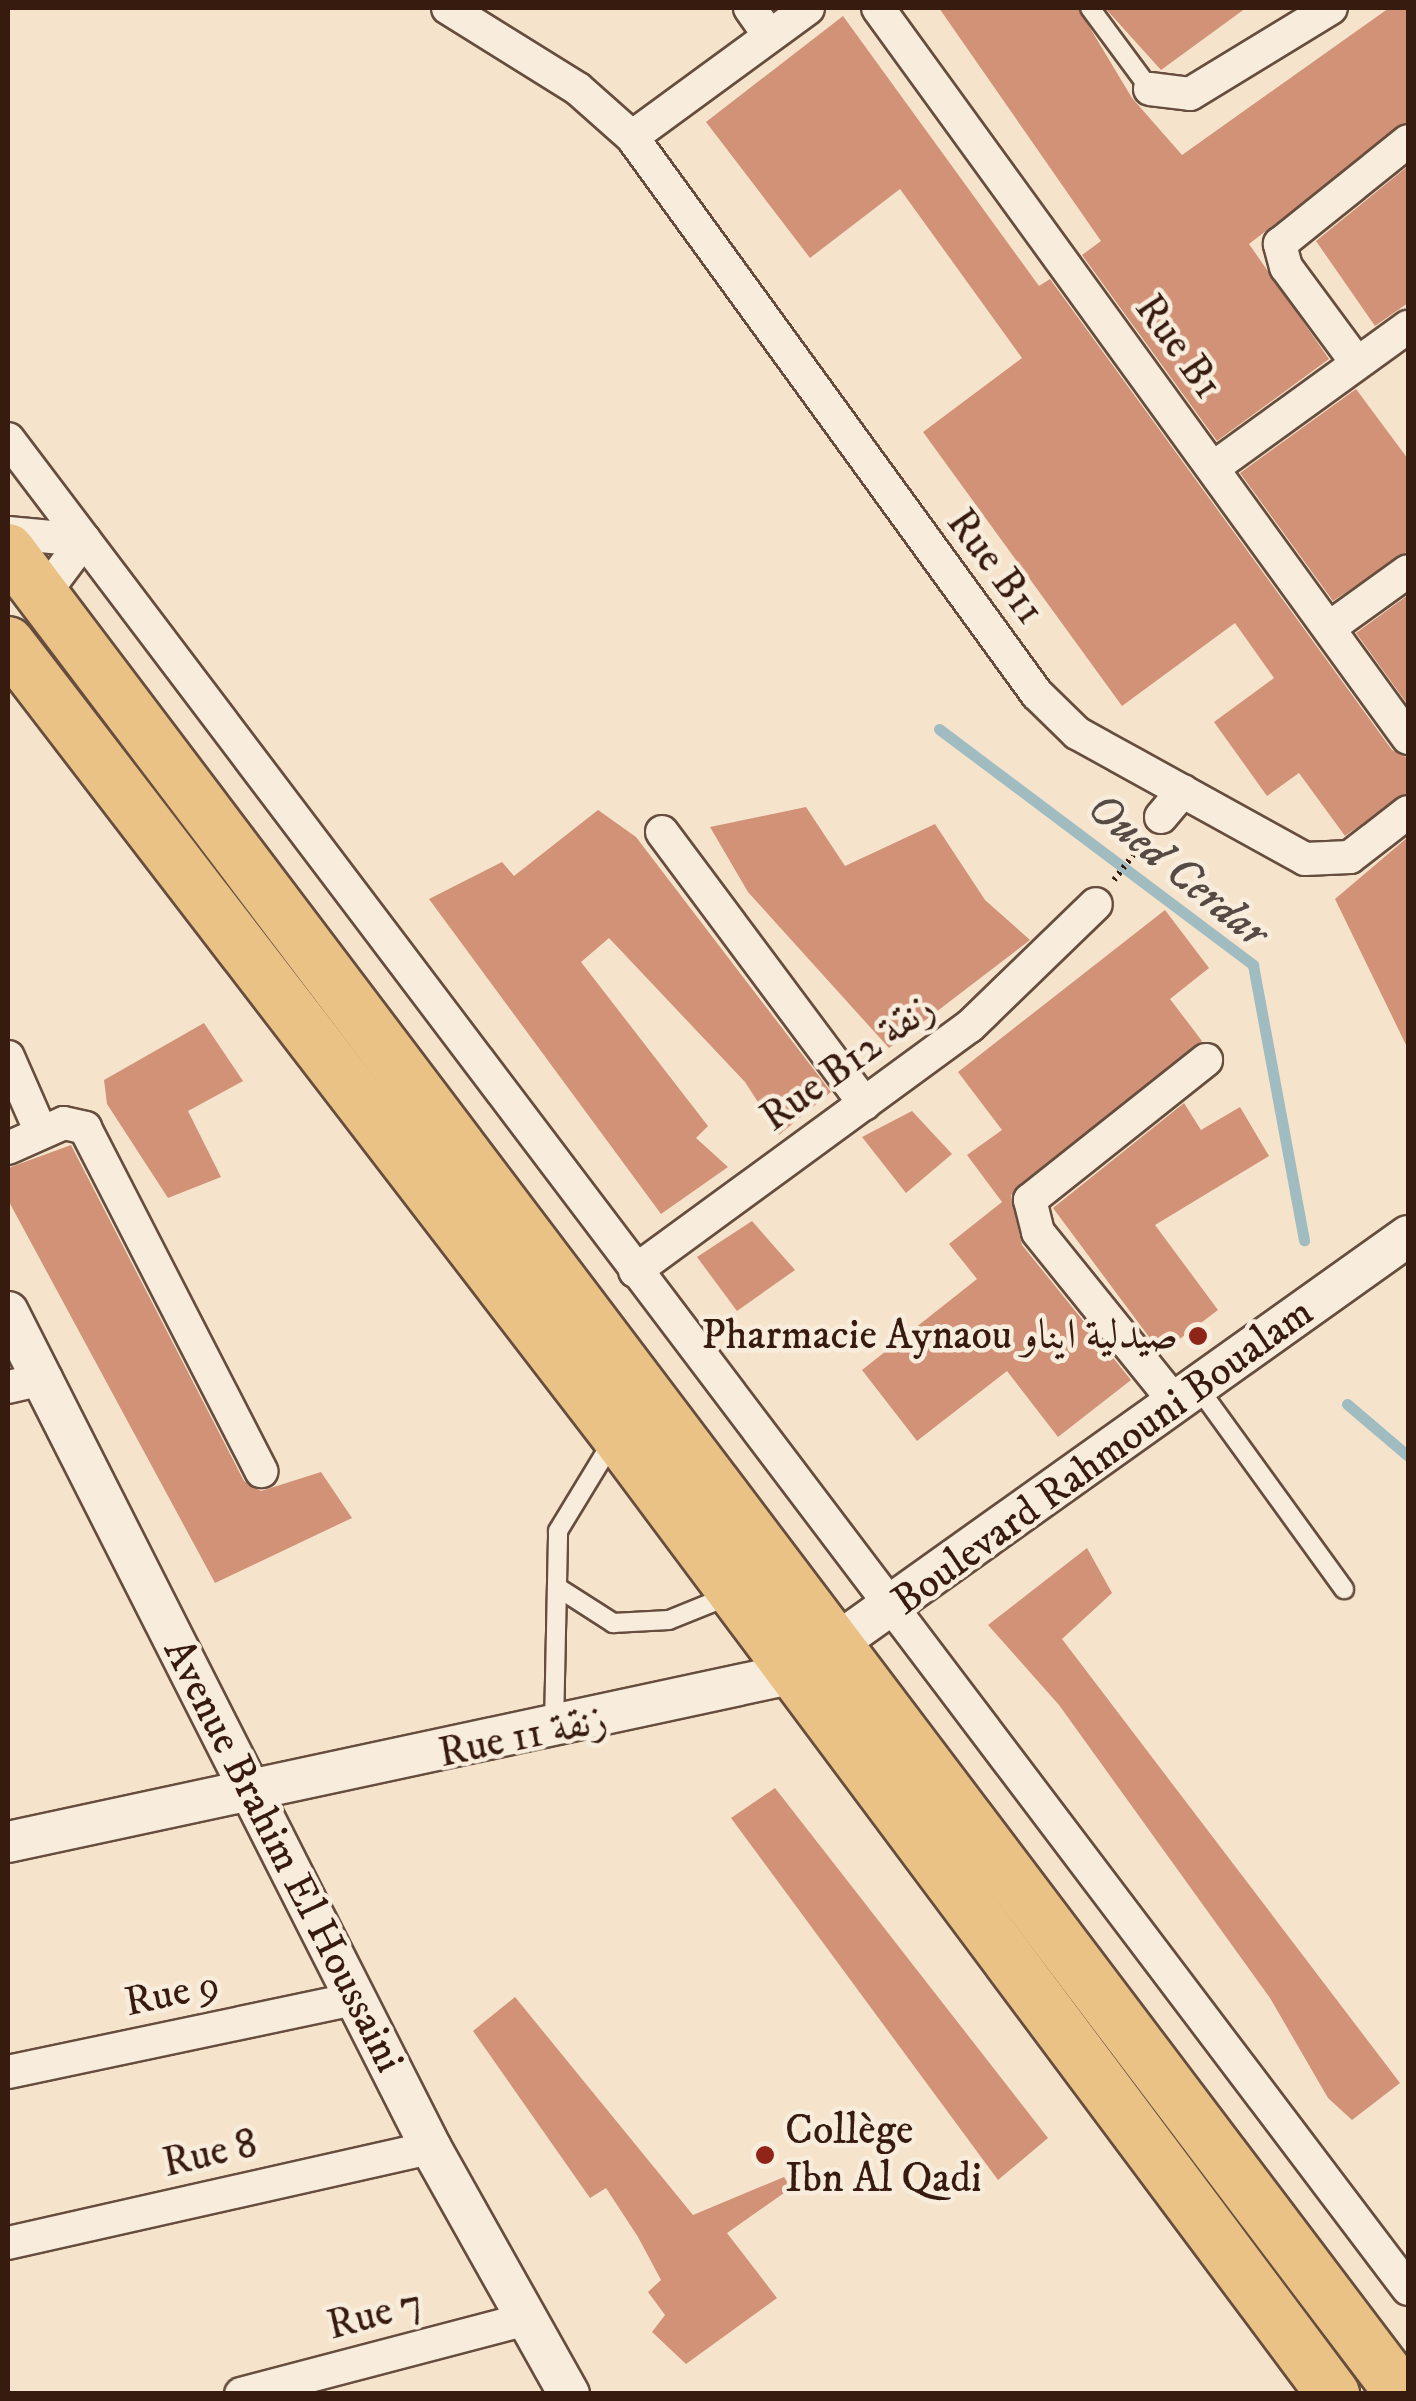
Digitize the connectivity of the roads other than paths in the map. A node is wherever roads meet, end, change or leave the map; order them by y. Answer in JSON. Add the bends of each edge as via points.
{"nodes":[{"id":1,"x":448,"y":8,"type":"edge"},
{"id":2,"x":750,"y":8,"type":"edge"},
{"id":3,"x":808,"y":8,"type":"edge"},
{"id":4,"x":878,"y":8,"type":"edge"},
{"id":5,"x":1090,"y":8,"type":"edge"},
{"id":6,"x":1309,"y":13,"type":"edge"},
{"id":7,"x":769,"y":35,"type":"junction"},
{"id":8,"x":1150,"y":89,"type":"joint"},
{"id":9,"x":632,"y":136,"type":"junction"},
{"id":10,"x":1408,"y":141,"type":"edge"},
{"id":11,"x":1408,"y":328,"type":"edge"},
{"id":12,"x":1356,"y":364,"type":"junction"},
{"id":13,"x":8,"y":439,"type":"edge"},
{"id":14,"x":1214,"y":468,"type":"junction"},
{"id":15,"x":8,"y":534,"type":"edge"},
{"id":16,"x":84,"y":540,"type":"junction"},
{"id":17,"x":8,"y":550,"type":"edge"},
{"id":18,"x":1408,"y":571,"type":"edge"},
{"id":19,"x":40,"y":599,"type":"junction"},
{"id":20,"x":1329,"y":628,"type":"junction"},
{"id":21,"x":8,"y":644,"type":"edge"},
{"id":22,"x":1408,"y":738,"type":"edge"},
{"id":23,"x":1183,"y":791,"type":"junction"},
{"id":24,"x":1408,"y":812,"type":"edge"},
{"id":25,"x":1161,"y":817,"type":"road end"},
{"id":26,"x":662,"y":832,"type":"dead end"},
{"id":27,"x":1096,"y":904,"type":"road end"},
{"id":28,"x":8,"y":1057,"type":"edge"},
{"id":29,"x":1206,"y":1060,"type":"dead end"},
{"id":30,"x":865,"y":1104,"type":"junction"},
{"id":31,"x":41,"y":1132,"type":"junction"},
{"id":32,"x":8,"y":1148,"type":"edge"},
{"id":33,"x":1408,"y":1236,"type":"edge"},
{"id":34,"x":634,"y":1272,"type":"junction"},
{"id":35,"x":8,"y":1312,"type":"edge"},
{"id":36,"x":27,"y":1383,"type":"edge"},
{"id":37,"x":1186,"y":1394,"type":"junction"},
{"id":38,"x":617,"y":1435,"type":"junction"},
{"id":39,"x":261,"y":1471,"type":"dead end"},
{"id":40,"x":557,"y":1587,"type":"junction"},
{"id":41,"x":1344,"y":1589,"type":"dead end"},
{"id":42,"x":734,"y":1594,"type":"junction"},
{"id":43,"x":899,"y":1607,"type":"junction"},
{"id":44,"x":815,"y":1662,"type":"junction"},
{"id":45,"x":554,"y":1730,"type":"junction"},
{"id":46,"x":249,"y":1794,"type":"junction"},
{"id":47,"x":8,"y":1842,"type":"edge"},
{"id":48,"x":353,"y":1998,"type":"junction"},
{"id":49,"x":8,"y":2072,"type":"edge"},
{"id":50,"x":431,"y":2148,"type":"junction"},
{"id":51,"x":8,"y":2243,"type":"edge"},
{"id":52,"x":1408,"y":2288,"type":"edge"},
{"id":53,"x":530,"y":2318,"type":"junction"},
{"id":54,"x":242,"y":2394,"type":"edge"},
{"id":55,"x":569,"y":2394,"type":"edge"},
{"id":56,"x":1332,"y":2394,"type":"edge"},
{"id":57,"x":1402,"y":2394,"type":"edge"}],
"edges":[{"from":1,"to":9,"type":"street","name":"Rue B11","via":[[578,89]]},
{"from":2,"to":7,"type":"street"},
{"from":3,"to":7,"type":"street"},
{"from":4,"to":14,"type":"street","name":"Rue B1"},
{"from":5,"to":8,"type":"lane"},
{"from":6,"to":8,"type":"street","via":[[1190,94]]},
{"from":7,"to":9,"type":"street"},
{"from":9,"to":23,"type":"street","name":"Rue B11","via":[[1037,694],[1077,732]]},
{"from":10,"to":12,"type":"street","via":[[1280,244],[1286,267]]},
{"from":11,"to":12,"type":"street"},
{"from":12,"to":14,"type":"street"},
{"from":13,"to":16,"type":"street"},
{"from":14,"to":20,"type":"street","name":"Rue B1"},
{"from":15,"to":16,"type":"street"},
{"from":16,"to":19,"type":"street"},
{"from":16,"to":34,"type":"street"},
{"from":17,"to":19,"type":"main road"},
{"from":18,"to":20,"type":"street"},
{"from":19,"to":44,"type":"main road"},
{"from":20,"to":22,"type":"street","name":"Rue B1"},
{"from":21,"to":38,"type":"main road"},
{"from":23,"to":24,"type":"street","name":"Rue B11","via":[[1304,859],[1350,857]]},
{"from":23,"to":25,"type":"street"},
{"from":26,"to":30,"type":"street"},
{"from":27,"to":30,"type":"street","name":"Rue B12 زنقة","via":[[970,1026]]},
{"from":28,"to":31,"type":"street"},
{"from":29,"to":37,"type":"street","via":[[1030,1200],[1038,1232]]},
{"from":30,"to":34,"type":"street","name":"Rue B12 زنقة"},
{"from":31,"to":32,"type":"street"},
{"from":31,"to":39,"type":"street","via":[[72,1121],[85,1128]]},
{"from":33,"to":37,"type":"street","name":"Boulevard Rahmouni Boualam"},
{"from":34,"to":43,"type":"street"},
{"from":35,"to":36,"type":"street","name":"Avenue Brahim El Houssaini"},
{"from":36,"to":46,"type":"street","name":"Avenue Brahim El Houssaini"},
{"from":37,"to":41,"type":"lane"},
{"from":37,"to":43,"type":"street","name":"Boulevard Rahmouni Boualam"},
{"from":38,"to":40,"type":"lane","via":[[558,1531]]},
{"from":38,"to":42,"type":"main road"},
{"from":40,"to":42,"type":"lane","via":[[612,1622],[669,1620]]},
{"from":40,"to":45,"type":"lane"},
{"from":42,"to":44,"type":"main road"},
{"from":43,"to":44,"type":"street","name":"Boulevard Rahmouni Boualam"},
{"from":43,"to":52,"type":"street"},
{"from":44,"to":45,"type":"street","name":"Rue 11 زنقة"},
{"from":44,"to":56,"type":"main road"},
{"from":44,"to":57,"type":"main road"},
{"from":45,"to":46,"type":"street","name":"Rue 11 زنقة"},
{"from":46,"to":47,"type":"street","name":"Rue 11 زنقة"},
{"from":46,"to":48,"type":"street","name":"Avenue Brahim El Houssaini"},
{"from":48,"to":49,"type":"street","name":"Rue 9"},
{"from":48,"to":50,"type":"street","name":"Avenue Brahim El Houssaini"},
{"from":50,"to":51,"type":"street","name":"Rue 8"},
{"from":50,"to":53,"type":"street","name":"Avenue Brahim El Houssaini"},
{"from":53,"to":54,"type":"street","name":"Rue 7"},
{"from":53,"to":55,"type":"street","name":"Avenue Brahim El Houssaini"}]}
